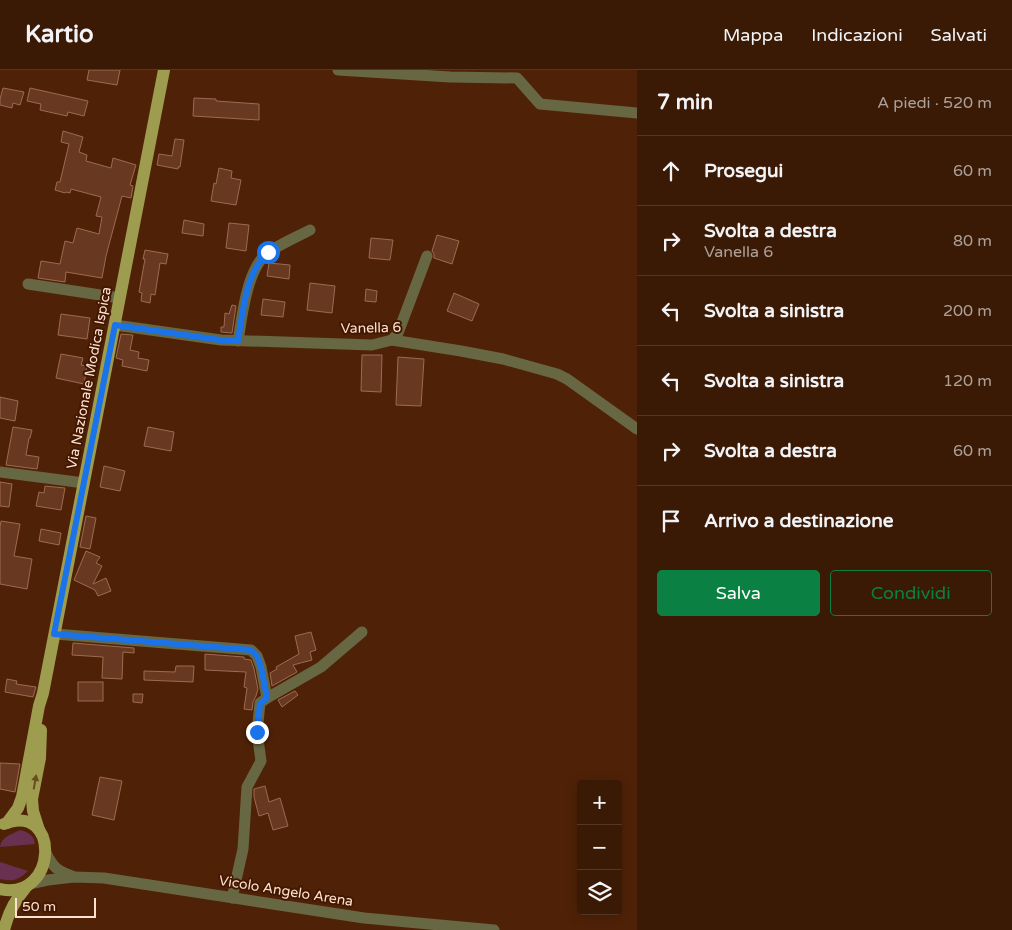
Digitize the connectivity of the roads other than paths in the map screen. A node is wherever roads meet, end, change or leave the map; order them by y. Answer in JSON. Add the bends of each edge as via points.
{"nodes":[{"id":1,"x":164,"y":70,"type":"edge"},
{"id":2,"x":338,"y":70,"type":"edge"},
{"id":3,"x":637,"y":113,"type":"edge"},
{"id":4,"x":310,"y":230,"type":"dead end"},
{"id":5,"x":427,"y":256,"type":"dead end"},
{"id":6,"x":28,"y":284,"type":"dead end"},
{"id":7,"x":120,"y":298,"type":"junction"},
{"id":8,"x":115,"y":325,"type":"junction"},
{"id":9,"x":392,"y":340,"type":"junction"},
{"id":10,"x":238,"y":341,"type":"junction"},
{"id":11,"x":637,"y":429,"type":"edge"},
{"id":12,"x":0,"y":472,"type":"edge"},
{"id":13,"x":84,"y":483,"type":"junction"},
{"id":14,"x":362,"y":632,"type":"dead end"},
{"id":15,"x":54,"y":634,"type":"junction"},
{"id":16,"x":43,"y":692,"type":"junction"},
{"id":17,"x":267,"y":698,"type":"junction"},
{"id":18,"x":3,"y":825,"type":"edge"},
{"id":19,"x":39,"y":830,"type":"junction"},
{"id":20,"x":46,"y":853,"type":"junction"},
{"id":21,"x":74,"y":877,"type":"junction"},
{"id":22,"x":27,"y":886,"type":"junction"},
{"id":23,"x":0,"y":889,"type":"edge"},
{"id":24,"x":232,"y":898,"type":"junction"},
{"id":25,"x":4,"y":930,"type":"edge"},
{"id":26,"x":494,"y":930,"type":"edge"}],
"edges":[{"from":1,"to":7,"type":"main road","name":"Via Nazionale Modica Ispica"},
{"from":2,"to":3,"type":"street","via":[[517,78],[540,104]]},
{"from":4,"to":10,"type":"street","via":[[268,252],[260,260],[247,291]]},
{"from":5,"to":9,"type":"street","via":[[398,333]]},
{"from":6,"to":7,"type":"street"},
{"from":7,"to":8,"type":"main road","name":"Via Nazionale Modica Ispica"},
{"from":8,"to":10,"type":"street","name":"Vanella 6"},
{"from":8,"to":13,"type":"main road","name":"Via Nazionale Modica Ispica"},
{"from":9,"to":10,"type":"street","name":"Vanella 6","via":[[372,344]]},
{"from":9,"to":11,"type":"street","name":"Vanella 6","via":[[495,358],[556,374]]},
{"from":12,"to":13,"type":"street"},
{"from":13,"to":15,"type":"main road","name":"Via Nazionale Modica Ispica"},
{"from":14,"to":17,"type":"street","via":[[320,668]]},
{"from":15,"to":16,"type":"main road","name":"Via Nazionale Modica Ispica"},
{"from":15,"to":17,"type":"street","via":[[251,650],[257,656]]},
{"from":16,"to":18,"type":"main road","via":[[22,797],[18,808]]},
{"from":19,"to":16,"type":"main road","one_way":true,"via":[[32,800],[40,758]]},
{"from":17,"to":24,"type":"street","via":[[260,704],[257,732],[261,761],[247,786],[243,849]]},
{"from":18,"to":19,"type":"main road","via":[[21,820],[28,821]]},
{"from":19,"to":20,"type":"main road"},
{"from":20,"to":21,"type":"street","via":[[60,872]]},
{"from":20,"to":22,"type":"main road","via":[[40,872]]},
{"from":21,"to":22,"type":"street","name":"Vicolo Angelo Arena"},
{"from":21,"to":24,"type":"street","name":"Vicolo Angelo Arena","via":[[104,878]]},
{"from":22,"to":23,"type":"main road","via":[[9,891]]},
{"from":22,"to":25,"type":"main road","via":[[11,908]]},
{"from":24,"to":26,"type":"street","name":"Vicolo Angelo Arena","via":[[364,918]]}]}
